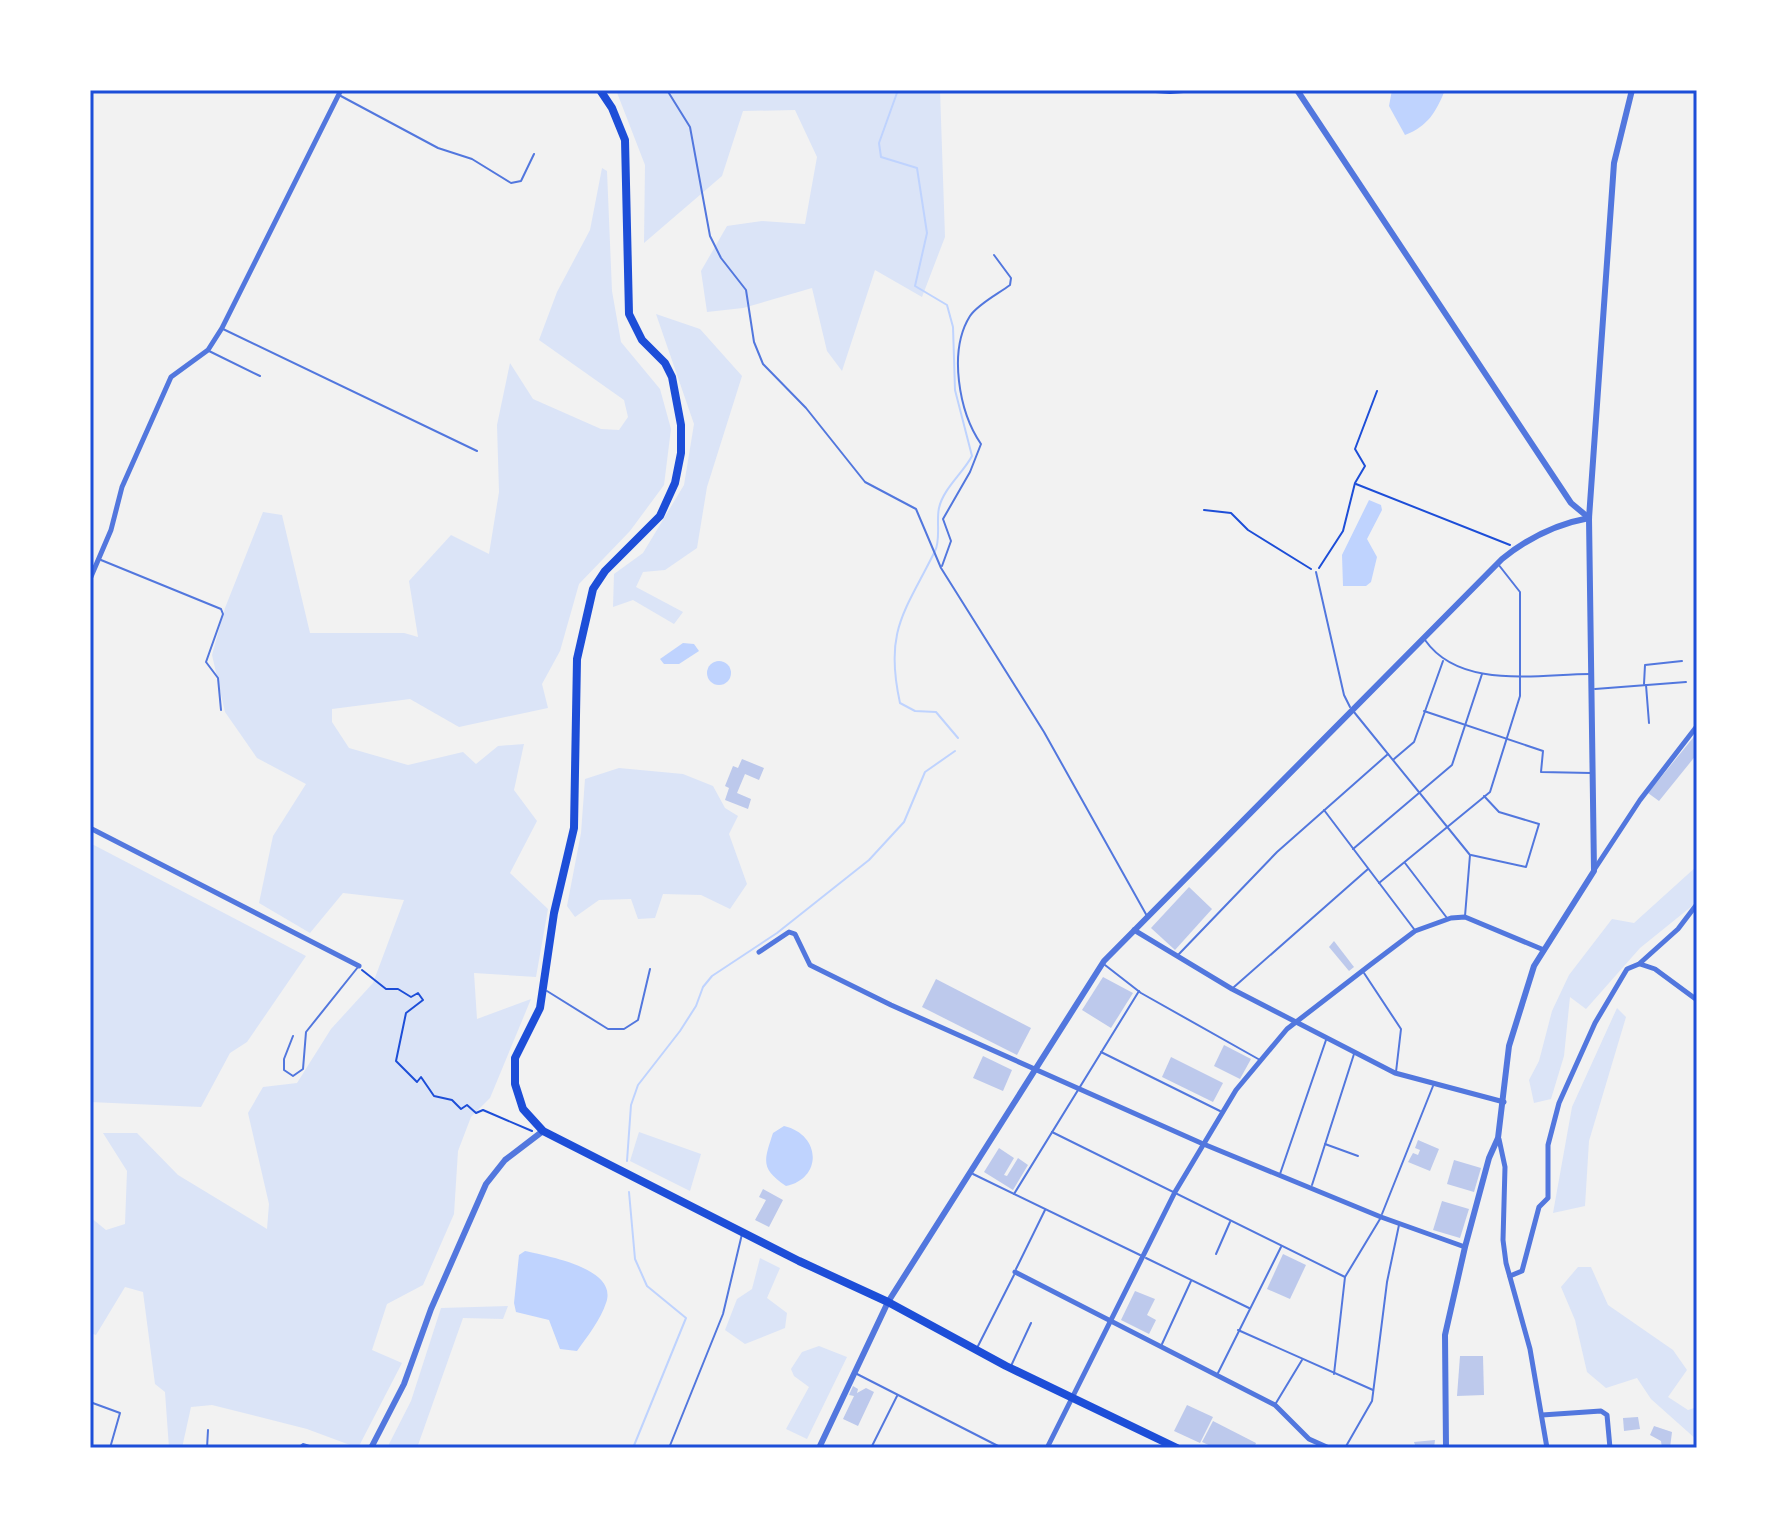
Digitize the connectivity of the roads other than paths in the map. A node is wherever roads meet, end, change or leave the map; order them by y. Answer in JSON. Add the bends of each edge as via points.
{"nodes":[{"id":1,"x":600,"y":90,"type":"edge"},
{"id":2,"x":667,"y":90,"type":"edge"},
{"id":3,"x":1297,"y":90,"type":"edge"},
{"id":4,"x":1632,"y":90,"type":"edge"},
{"id":5,"x":340,"y":92,"type":"edge"},
{"id":6,"x":534,"y":154,"type":"dead end"},
{"id":7,"x":994,"y":255,"type":"dead end"},
{"id":8,"x":222,"y":328,"type":"junction"},
{"id":9,"x":208,"y":350,"type":"junction"},
{"id":10,"x":260,"y":376,"type":"dead end"},
{"id":11,"x":477,"y":451,"type":"dead end"},
{"id":12,"x":1589,"y":518,"type":"junction"},
{"id":13,"x":100,"y":560,"type":"junction"},
{"id":14,"x":1498,"y":563,"type":"junction"},
{"id":15,"x":941,"y":568,"type":"junction"},
{"id":16,"x":1316,"y":572,"type":"road end"},
{"id":17,"x":90,"y":579,"type":"edge"},
{"id":18,"x":1424,"y":639,"type":"junction"},
{"id":19,"x":1444,"y":660,"type":"junction"},
{"id":20,"x":1682,"y":661,"type":"dead end"},
{"id":21,"x":1482,"y":674,"type":"junction"},
{"id":22,"x":1519,"y":674,"type":"junction"},
{"id":23,"x":1592,"y":674,"type":"junction"},
{"id":24,"x":1686,"y":682,"type":"dead end"},
{"id":25,"x":1645,"y":685,"type":"junction"},
{"id":26,"x":1592,"y":689,"type":"junction"},
{"id":27,"x":1352,"y":709,"type":"junction"},
{"id":28,"x":221,"y":710,"type":"dead end"},
{"id":29,"x":1424,"y":711,"type":"junction"},
{"id":30,"x":1649,"y":723,"type":"dead end"},
{"id":31,"x":1465,"y":726,"type":"junction"},
{"id":32,"x":1697,"y":726,"type":"edge"},
{"id":33,"x":1506,"y":740,"type":"junction"},
{"id":34,"x":1389,"y":753,"type":"junction"},
{"id":35,"x":1394,"y":759,"type":"junction"},
{"id":36,"x":1592,"y":773,"type":"junction"},
{"id":37,"x":1420,"y":791,"type":"junction"},
{"id":38,"x":1484,"y":796,"type":"junction"},
{"id":39,"x":1323,"y":809,"type":"junction"},
{"id":40,"x":1446,"y":825,"type":"junction"},
{"id":41,"x":90,"y":828,"type":"edge"},
{"id":42,"x":1353,"y":849,"type":"junction"},
{"id":43,"x":1470,"y":855,"type":"junction"},
{"id":44,"x":1404,"y":861,"type":"junction"},
{"id":45,"x":1368,"y":869,"type":"junction"},
{"id":46,"x":1594,"y":871,"type":"junction"},
{"id":47,"x":1379,"y":883,"type":"junction"},
{"id":48,"x":1697,"y":904,"type":"edge"},
{"id":49,"x":1148,"y":917,"type":"junction"},
{"id":50,"x":1465,"y":917,"type":"junction"},
{"id":51,"x":1448,"y":919,"type":"junction"},
{"id":52,"x":1134,"y":930,"type":"junction"},
{"id":53,"x":1415,"y":931,"type":"junction"},
{"id":54,"x":1544,"y":950,"type":"junction"},
{"id":55,"x":759,"y":952,"type":"dead end"},
{"id":56,"x":1177,"y":957,"type":"junction"},
{"id":57,"x":1103,"y":964,"type":"junction"},
{"id":58,"x":1639,"y":964,"type":"junction"},
{"id":59,"x":359,"y":966,"type":"joint"},
{"id":60,"x":650,"y":969,"type":"dead end"},
{"id":61,"x":1363,"y":971,"type":"junction"},
{"id":62,"x":543,"y":988,"type":"junction"},
{"id":63,"x":1232,"y":989,"type":"junction"},
{"id":64,"x":1139,"y":991,"type":"junction"},
{"id":65,"x":1697,"y":1000,"type":"edge"},
{"id":66,"x":1298,"y":1021,"type":"junction"},
{"id":67,"x":293,"y":1036,"type":"dead end"},
{"id":68,"x":1327,"y":1039,"type":"junction"},
{"id":69,"x":1101,"y":1052,"type":"junction"},
{"id":70,"x":1354,"y":1053,"type":"junction"},
{"id":71,"x":1261,"y":1060,"type":"junction"},
{"id":72,"x":1033,"y":1068,"type":"junction"},
{"id":73,"x":1395,"y":1073,"type":"junction"},
{"id":74,"x":1433,"y":1084,"type":"junction"},
{"id":75,"x":1079,"y":1088,"type":"junction"},
{"id":76,"x":1504,"y":1102,"type":"junction"},
{"id":77,"x":1221,"y":1111,"type":"junction"},
{"id":78,"x":543,"y":1131,"type":"junction"},
{"id":79,"x":1052,"y":1132,"type":"junction"},
{"id":80,"x":1498,"y":1138,"type":"junction"},
{"id":81,"x":1201,"y":1143,"type":"junction"},
{"id":82,"x":1325,"y":1144,"type":"junction"},
{"id":83,"x":1358,"y":1156,"type":"dead end"},
{"id":84,"x":968,"y":1172,"type":"junction"},
{"id":85,"x":1280,"y":1174,"type":"junction"},
{"id":86,"x":1312,"y":1187,"type":"junction"},
{"id":87,"x":1175,"y":1192,"type":"junction"},
{"id":88,"x":1014,"y":1194,"type":"junction"},
{"id":89,"x":1045,"y":1209,"type":"junction"},
{"id":90,"x":1381,"y":1217,"type":"junction"},
{"id":91,"x":1231,"y":1220,"type":"junction"},
{"id":92,"x":1399,"y":1224,"type":"junction"},
{"id":93,"x":742,"y":1231,"type":"junction"},
{"id":94,"x":1282,"y":1246,"type":"junction"},
{"id":95,"x":1465,"y":1247,"type":"junction"},
{"id":96,"x":1216,"y":1254,"type":"dead end"},
{"id":97,"x":1144,"y":1257,"type":"junction"},
{"id":98,"x":1015,"y":1272,"type":"junction"},
{"id":99,"x":1510,"y":1276,"type":"junction"},
{"id":100,"x":1345,"y":1277,"type":"junction"},
{"id":101,"x":1192,"y":1280,"type":"junction"},
{"id":102,"x":888,"y":1302,"type":"junction"},
{"id":103,"x":1249,"y":1308,"type":"junction"},
{"id":104,"x":1113,"y":1320,"type":"junction"},
{"id":105,"x":1031,"y":1323,"type":"dead end"},
{"id":106,"x":1238,"y":1330,"type":"junction"},
{"id":107,"x":1161,"y":1345,"type":"junction"},
{"id":108,"x":976,"y":1350,"type":"junction"},
{"id":109,"x":1302,"y":1359,"type":"junction"},
{"id":110,"x":1010,"y":1368,"type":"junction"},
{"id":111,"x":856,"y":1373,"type":"junction"},
{"id":112,"x":1218,"y":1373,"type":"junction"},
{"id":113,"x":1334,"y":1374,"type":"junction"},
{"id":114,"x":1374,"y":1391,"type":"junction"},
{"id":115,"x":898,"y":1395,"type":"junction"},
{"id":116,"x":1072,"y":1398,"type":"junction"},
{"id":117,"x":90,"y":1402,"type":"edge"},
{"id":118,"x":1275,"y":1405,"type":"junction"},
{"id":119,"x":1542,"y":1415,"type":"junction"},
{"id":120,"x":208,"y":1430,"type":"dead end"},
{"id":121,"x":110,"y":1448,"type":"edge"},
{"id":122,"x":207,"y":1448,"type":"edge"},
{"id":123,"x":298,"y":1448,"type":"edge"},
{"id":124,"x":316,"y":1448,"type":"edge"},
{"id":125,"x":371,"y":1448,"type":"edge"},
{"id":126,"x":669,"y":1448,"type":"edge"},
{"id":127,"x":819,"y":1448,"type":"edge"},
{"id":128,"x":871,"y":1448,"type":"edge"},
{"id":129,"x":1002,"y":1448,"type":"edge"},
{"id":130,"x":1047,"y":1448,"type":"edge"},
{"id":131,"x":1177,"y":1448,"type":"edge"},
{"id":132,"x":1329,"y":1448,"type":"edge"},
{"id":133,"x":1345,"y":1448,"type":"edge"},
{"id":134,"x":1446,"y":1448,"type":"edge"},
{"id":135,"x":1547,"y":1448,"type":"edge"},
{"id":136,"x":1610,"y":1448,"type":"edge"}],
"edges":[{"from":1,"to":62,"type":"main road","via":[[625,140],[629,314],[672,377],[681,453],[660,516],[593,589],[577,659],[574,828]]},
{"from":2,"to":15,"type":"lane","via":[[690,127],[710,236],[746,290],[763,364],[865,482],[916,509]]},
{"from":3,"to":12,"type":"street","via":[[1571,503]]},
{"from":4,"to":12,"type":"street","via":[[1614,163]]},
{"from":5,"to":6,"type":"lane","via":[[511,183],[521,181]]},
{"from":5,"to":8,"type":"street"},
{"from":7,"to":15,"type":"lane","via":[[1011,278],[1010,285],[972,313],[958,352],[961,388],[981,444],[943,519],[951,541]]},
{"from":8,"to":9,"type":"street"},
{"from":8,"to":11,"type":"lane"},
{"from":9,"to":10,"type":"lane"},
{"from":9,"to":13,"type":"street","via":[[171,377],[122,487]]},
{"from":12,"to":14,"type":"street","via":[[1565,522]]},
{"from":12,"to":23,"type":"street"},
{"from":13,"to":17,"type":"street"},
{"from":13,"to":28,"type":"lane","via":[[221,609],[206,662],[218,678]]},
{"from":14,"to":18,"type":"street"},
{"from":14,"to":22,"type":"lane","via":[[1520,592]]},
{"from":15,"to":49,"type":"lane","via":[[1044,732]]},
{"from":16,"to":27,"type":"lane","via":[[1344,695]]},
{"from":18,"to":19,"type":"lane"},
{"from":18,"to":27,"type":"street"},
{"from":19,"to":21,"type":"lane"},
{"from":19,"to":29,"type":"lane"},
{"from":20,"to":25,"type":"lane","via":[[1645,665]]},
{"from":21,"to":22,"type":"lane"},
{"from":21,"to":31,"type":"lane"},
{"from":22,"to":23,"type":"lane"},
{"from":22,"to":33,"type":"lane","via":[[1520,696]]},
{"from":23,"to":26,"type":"street"},
{"from":24,"to":25,"type":"lane"},
{"from":25,"to":26,"type":"lane"},
{"from":25,"to":30,"type":"lane"},
{"from":26,"to":36,"type":"street"},
{"from":27,"to":34,"type":"lane"},
{"from":27,"to":49,"type":"street"},
{"from":29,"to":31,"type":"lane"},
{"from":29,"to":35,"type":"lane","via":[[1414,742]]},
{"from":31,"to":33,"type":"lane"},
{"from":31,"to":37,"type":"lane","via":[[1452,765]]},
{"from":32,"to":46,"type":"street"},
{"from":33,"to":36,"type":"lane","via":[[1543,751],[1541,772]]},
{"from":33,"to":38,"type":"lane","via":[[1490,792]]},
{"from":34,"to":35,"type":"lane"},
{"from":34,"to":39,"type":"lane"},
{"from":35,"to":37,"type":"lane"},
{"from":36,"to":46,"type":"street"},
{"from":37,"to":40,"type":"lane"},
{"from":37,"to":42,"type":"lane"},
{"from":38,"to":40,"type":"lane"},
{"from":38,"to":43,"type":"lane","via":[[1499,812],[1539,824],[1526,867]]},
{"from":39,"to":42,"type":"lane"},
{"from":39,"to":56,"type":"lane"},
{"from":40,"to":43,"type":"lane"},
{"from":40,"to":44,"type":"lane"},
{"from":41,"to":59,"type":"street"},
{"from":42,"to":45,"type":"lane"},
{"from":43,"to":50,"type":"lane"},
{"from":44,"to":47,"type":"lane"},
{"from":44,"to":51,"type":"lane"},
{"from":45,"to":47,"type":"lane"},
{"from":45,"to":63,"type":"lane"},
{"from":46,"to":54,"type":"street"},
{"from":47,"to":53,"type":"lane"},
{"from":48,"to":58,"type":"street"},
{"from":49,"to":52,"type":"street"},
{"from":50,"to":51,"type":"street"},
{"from":50,"to":54,"type":"street"},
{"from":51,"to":53,"type":"street"},
{"from":52,"to":56,"type":"street"},
{"from":52,"to":57,"type":"street"},
{"from":53,"to":61,"type":"street"},
{"from":54,"to":76,"type":"street","via":[[1509,1046]]},
{"from":55,"to":72,"type":"street","via":[[789,932],[795,934],[810,965]]},
{"from":56,"to":63,"type":"street"},
{"from":57,"to":64,"type":"lane"},
{"from":57,"to":72,"type":"street"},
{"from":58,"to":65,"type":"street","via":[[1655,969]]},
{"from":58,"to":99,"type":"street","via":[[1627,969],[1595,1023],[1559,1103],[1548,1145],[1548,1198],[1539,1207],[1522,1271]]},
{"from":59,"to":67,"type":"lane","via":[[306,1032],[303,1069],[293,1076],[284,1070]]},
{"from":60,"to":62,"type":"lane","via":[[638,1020],[624,1029],[608,1029]]},
{"from":61,"to":66,"type":"street"},
{"from":61,"to":73,"type":"lane","via":[[1401,1029]]},
{"from":62,"to":78,"type":"main road","via":[[540,1008],[515,1058],[515,1071],[523,1109]]},
{"from":63,"to":66,"type":"street"},
{"from":64,"to":69,"type":"lane"},
{"from":64,"to":71,"type":"lane"},
{"from":66,"to":68,"type":"street"},
{"from":66,"to":71,"type":"street"},
{"from":68,"to":70,"type":"street"},
{"from":68,"to":85,"type":"lane"},
{"from":69,"to":75,"type":"lane"},
{"from":69,"to":77,"type":"lane"},
{"from":70,"to":73,"type":"street"},
{"from":70,"to":82,"type":"lane"},
{"from":71,"to":77,"type":"street"},
{"from":72,"to":75,"type":"street"},
{"from":72,"to":84,"type":"street"},
{"from":73,"to":74,"type":"street"},
{"from":74,"to":76,"type":"street"},
{"from":74,"to":90,"type":"lane"},
{"from":75,"to":79,"type":"lane"},
{"from":75,"to":81,"type":"street"},
{"from":76,"to":80,"type":"street"},
{"from":77,"to":81,"type":"street"},
{"from":78,"to":93,"type":"main road"},
{"from":78,"to":125,"type":"street","via":[[505,1160],[486,1184],[404,1384]]},
{"from":79,"to":87,"type":"lane"},
{"from":79,"to":88,"type":"lane"},
{"from":80,"to":95,"type":"street"},
{"from":80,"to":99,"type":"street","via":[[1505,1167],[1503,1240]]},
{"from":81,"to":85,"type":"street"},
{"from":81,"to":87,"type":"street"},
{"from":82,"to":83,"type":"lane"},
{"from":82,"to":86,"type":"lane"},
{"from":84,"to":88,"type":"lane"},
{"from":84,"to":102,"type":"street"},
{"from":85,"to":86,"type":"street"},
{"from":86,"to":90,"type":"street"},
{"from":87,"to":91,"type":"lane"},
{"from":87,"to":97,"type":"street"},
{"from":88,"to":89,"type":"lane"},
{"from":89,"to":97,"type":"lane"},
{"from":89,"to":98,"type":"lane"},
{"from":90,"to":92,"type":"street"},
{"from":90,"to":100,"type":"lane"},
{"from":91,"to":94,"type":"lane"},
{"from":91,"to":96,"type":"lane"},
{"from":92,"to":95,"type":"street"},
{"from":92,"to":114,"type":"lane"},
{"from":93,"to":102,"type":"main road"},
{"from":93,"to":126,"type":"lane","via":[[723,1314]]},
{"from":94,"to":100,"type":"lane"},
{"from":94,"to":103,"type":"lane"},
{"from":95,"to":134,"type":"street","via":[[1445,1335]]},
{"from":97,"to":101,"type":"lane"},
{"from":97,"to":104,"type":"street"},
{"from":98,"to":104,"type":"street"},
{"from":98,"to":108,"type":"lane"},
{"from":99,"to":119,"type":"street"},
{"from":100,"to":113,"type":"lane"},
{"from":101,"to":103,"type":"lane"},
{"from":101,"to":107,"type":"lane"},
{"from":102,"to":108,"type":"main road"},
{"from":102,"to":111,"type":"street"},
{"from":103,"to":106,"type":"lane"},
{"from":104,"to":107,"type":"street"},
{"from":104,"to":116,"type":"street"},
{"from":105,"to":110,"type":"lane"},
{"from":106,"to":109,"type":"lane"},
{"from":106,"to":112,"type":"lane"},
{"from":107,"to":112,"type":"street"},
{"from":108,"to":110,"type":"main road"},
{"from":109,"to":113,"type":"lane"},
{"from":109,"to":118,"type":"lane"},
{"from":110,"to":116,"type":"main road"},
{"from":111,"to":115,"type":"lane"},
{"from":111,"to":127,"type":"street"},
{"from":112,"to":118,"type":"street"},
{"from":113,"to":114,"type":"lane"},
{"from":114,"to":133,"type":"lane"},
{"from":115,"to":128,"type":"lane"},
{"from":115,"to":129,"type":"lane"},
{"from":116,"to":130,"type":"street"},
{"from":116,"to":131,"type":"main road"},
{"from":117,"to":121,"type":"lane","via":[[120,1413]]},
{"from":118,"to":132,"type":"street","via":[[1309,1439]]},
{"from":119,"to":135,"type":"street"},
{"from":119,"to":136,"type":"street","via":[[1601,1411],[1607,1415]]},
{"from":120,"to":122,"type":"lane"},
{"from":123,"to":124,"type":"lane"}]}
